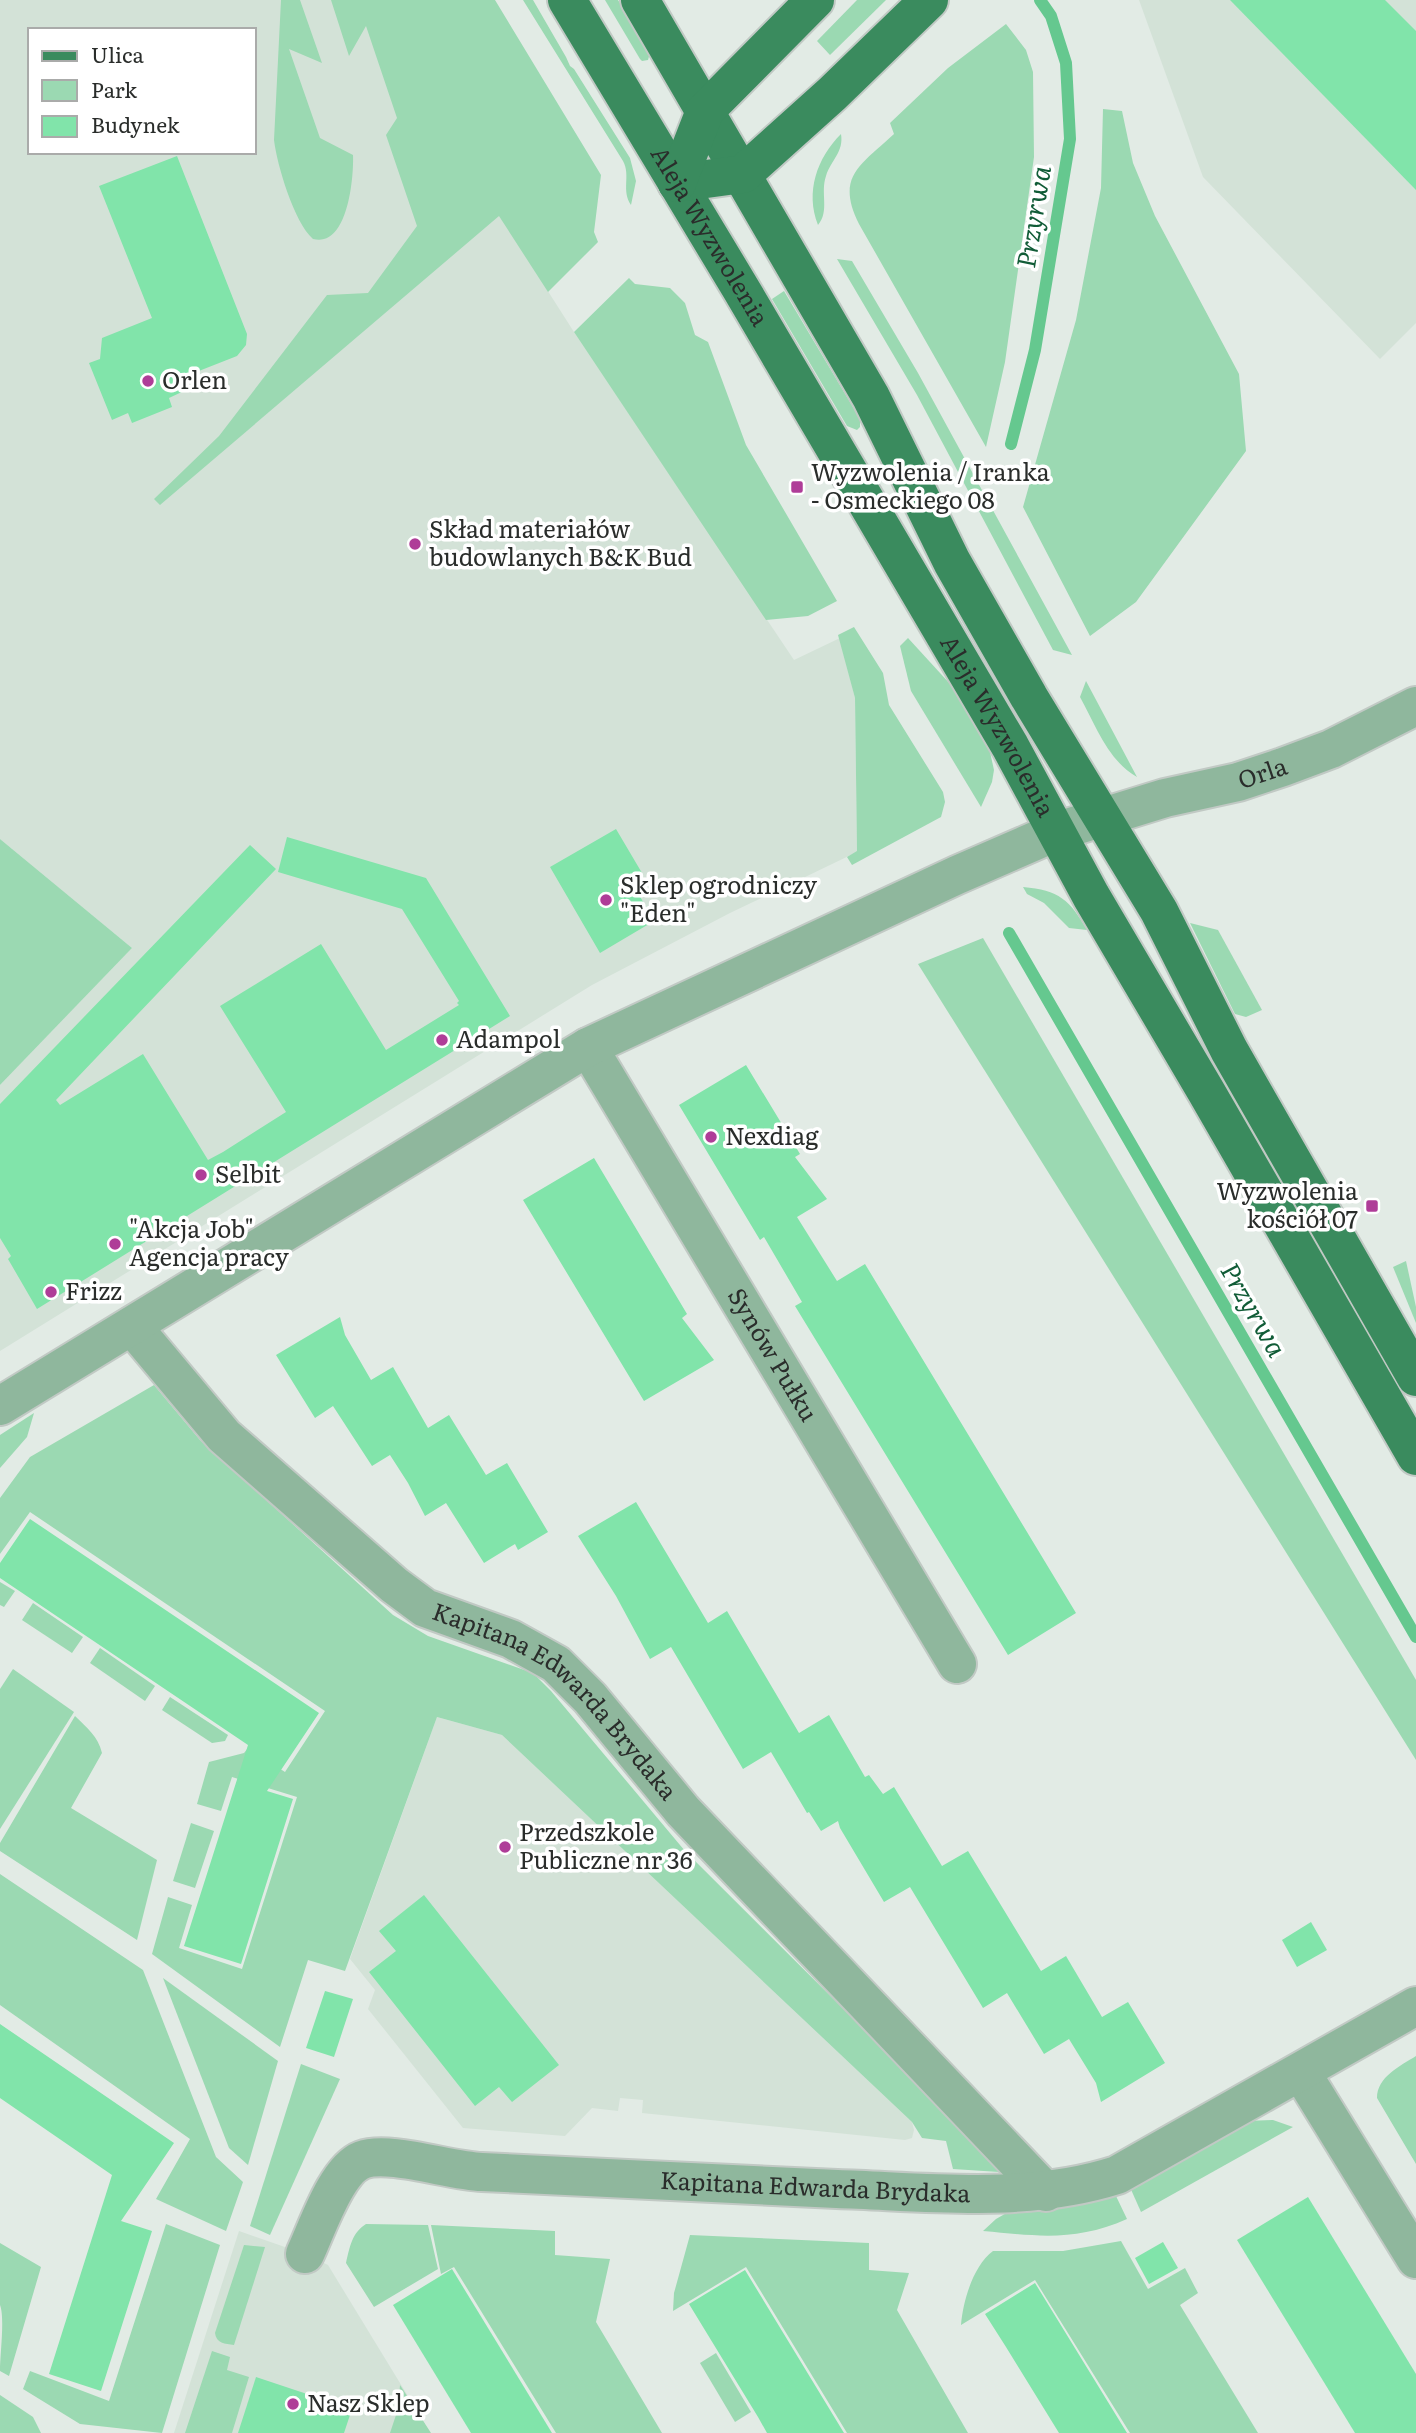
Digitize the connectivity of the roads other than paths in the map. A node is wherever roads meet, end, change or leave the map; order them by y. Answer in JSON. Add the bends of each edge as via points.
{"nodes":[{"id":1,"x":566,"y":0,"type":"edge"},
{"id":2,"x":640,"y":0,"type":"edge"},
{"id":3,"x":815,"y":0,"type":"edge"},
{"id":4,"x":929,"y":0,"type":"edge"},
{"id":5,"x":705,"y":111,"type":"junction"},
{"id":6,"x":743,"y":174,"type":"junction"},
{"id":7,"x":677,"y":183,"type":"junction"},
{"id":8,"x":1416,"y":706,"type":"edge"},
{"id":9,"x":1101,"y":817,"type":"junction"},
{"id":10,"x":1058,"y":831,"type":"junction"},
{"id":11,"x":587,"y":1047,"type":"junction"},
{"id":12,"x":132,"y":1326,"type":"junction"},
{"id":13,"x":1416,"y":1377,"type":"edge"},
{"id":14,"x":0,"y":1406,"type":"edge"},
{"id":15,"x":1416,"y":1456,"type":"edge"},
{"id":16,"x":957,"y":1664,"type":"dead end"},
{"id":17,"x":1416,"y":2006,"type":"edge"},
{"id":18,"x":1301,"y":2072,"type":"junction"},
{"id":19,"x":1046,"y":2192,"type":"junction"},
{"id":20,"x":305,"y":2254,"type":"dead end"},
{"id":21,"x":1416,"y":2259,"type":"edge"}],
"edges":[{"from":1,"to":7,"type":"main road","name":"Aleja Wyzwolenia"},
{"from":2,"to":5,"type":"main road","name":"Aleja Wyzwolenia"},
{"from":3,"to":5,"type":"main road"},
{"from":4,"to":6,"type":"main road"},
{"from":5,"to":6,"type":"main road","name":"Aleja Wyzwolenia"},
{"from":5,"to":7,"type":"main road"},
{"from":6,"to":7,"type":"main road"},
{"from":6,"to":9,"type":"main road","name":"Aleja Wyzwolenia","via":[[871,397],[982,616]]},
{"from":7,"to":10,"type":"main road","name":"Aleja Wyzwolenia"},
{"from":8,"to":9,"type":"street","name":"Orla","via":[[1283,768]]},
{"from":9,"to":10,"type":"street","name":"Orla"},
{"from":9,"to":13,"type":"main road","name":"Aleja Wyzwolenia","via":[[1159,911],[1229,1050]]},
{"from":10,"to":11,"type":"street","name":"Orla"},
{"from":10,"to":15,"type":"main road","name":"Aleja Wyzwolenia","via":[[1091,896]]},
{"from":11,"to":12,"type":"street","name":"Orla"},
{"from":11,"to":16,"type":"street","name":"Synów Pułku"},
{"from":12,"to":14,"type":"street","name":"Orla"},
{"from":12,"to":19,"type":"street","name":"Kapitana Edwarda Brydaka","via":[[224,1436],[394,1585],[425,1608],[511,1639],[556,1664],[597,1706],[683,1811]]},
{"from":17,"to":18,"type":"street","name":"Kapitana Edwarda Brydaka"},
{"from":18,"to":19,"type":"street","name":"Kapitana Edwarda Brydaka","via":[[1117,2175]]},
{"from":18,"to":21,"type":"street"},
{"from":19,"to":20,"type":"street","name":"Kapitana Edwarda Brydaka","via":[[983,2194],[472,2172],[380,2157],[360,2161],[340,2179]]}]}
